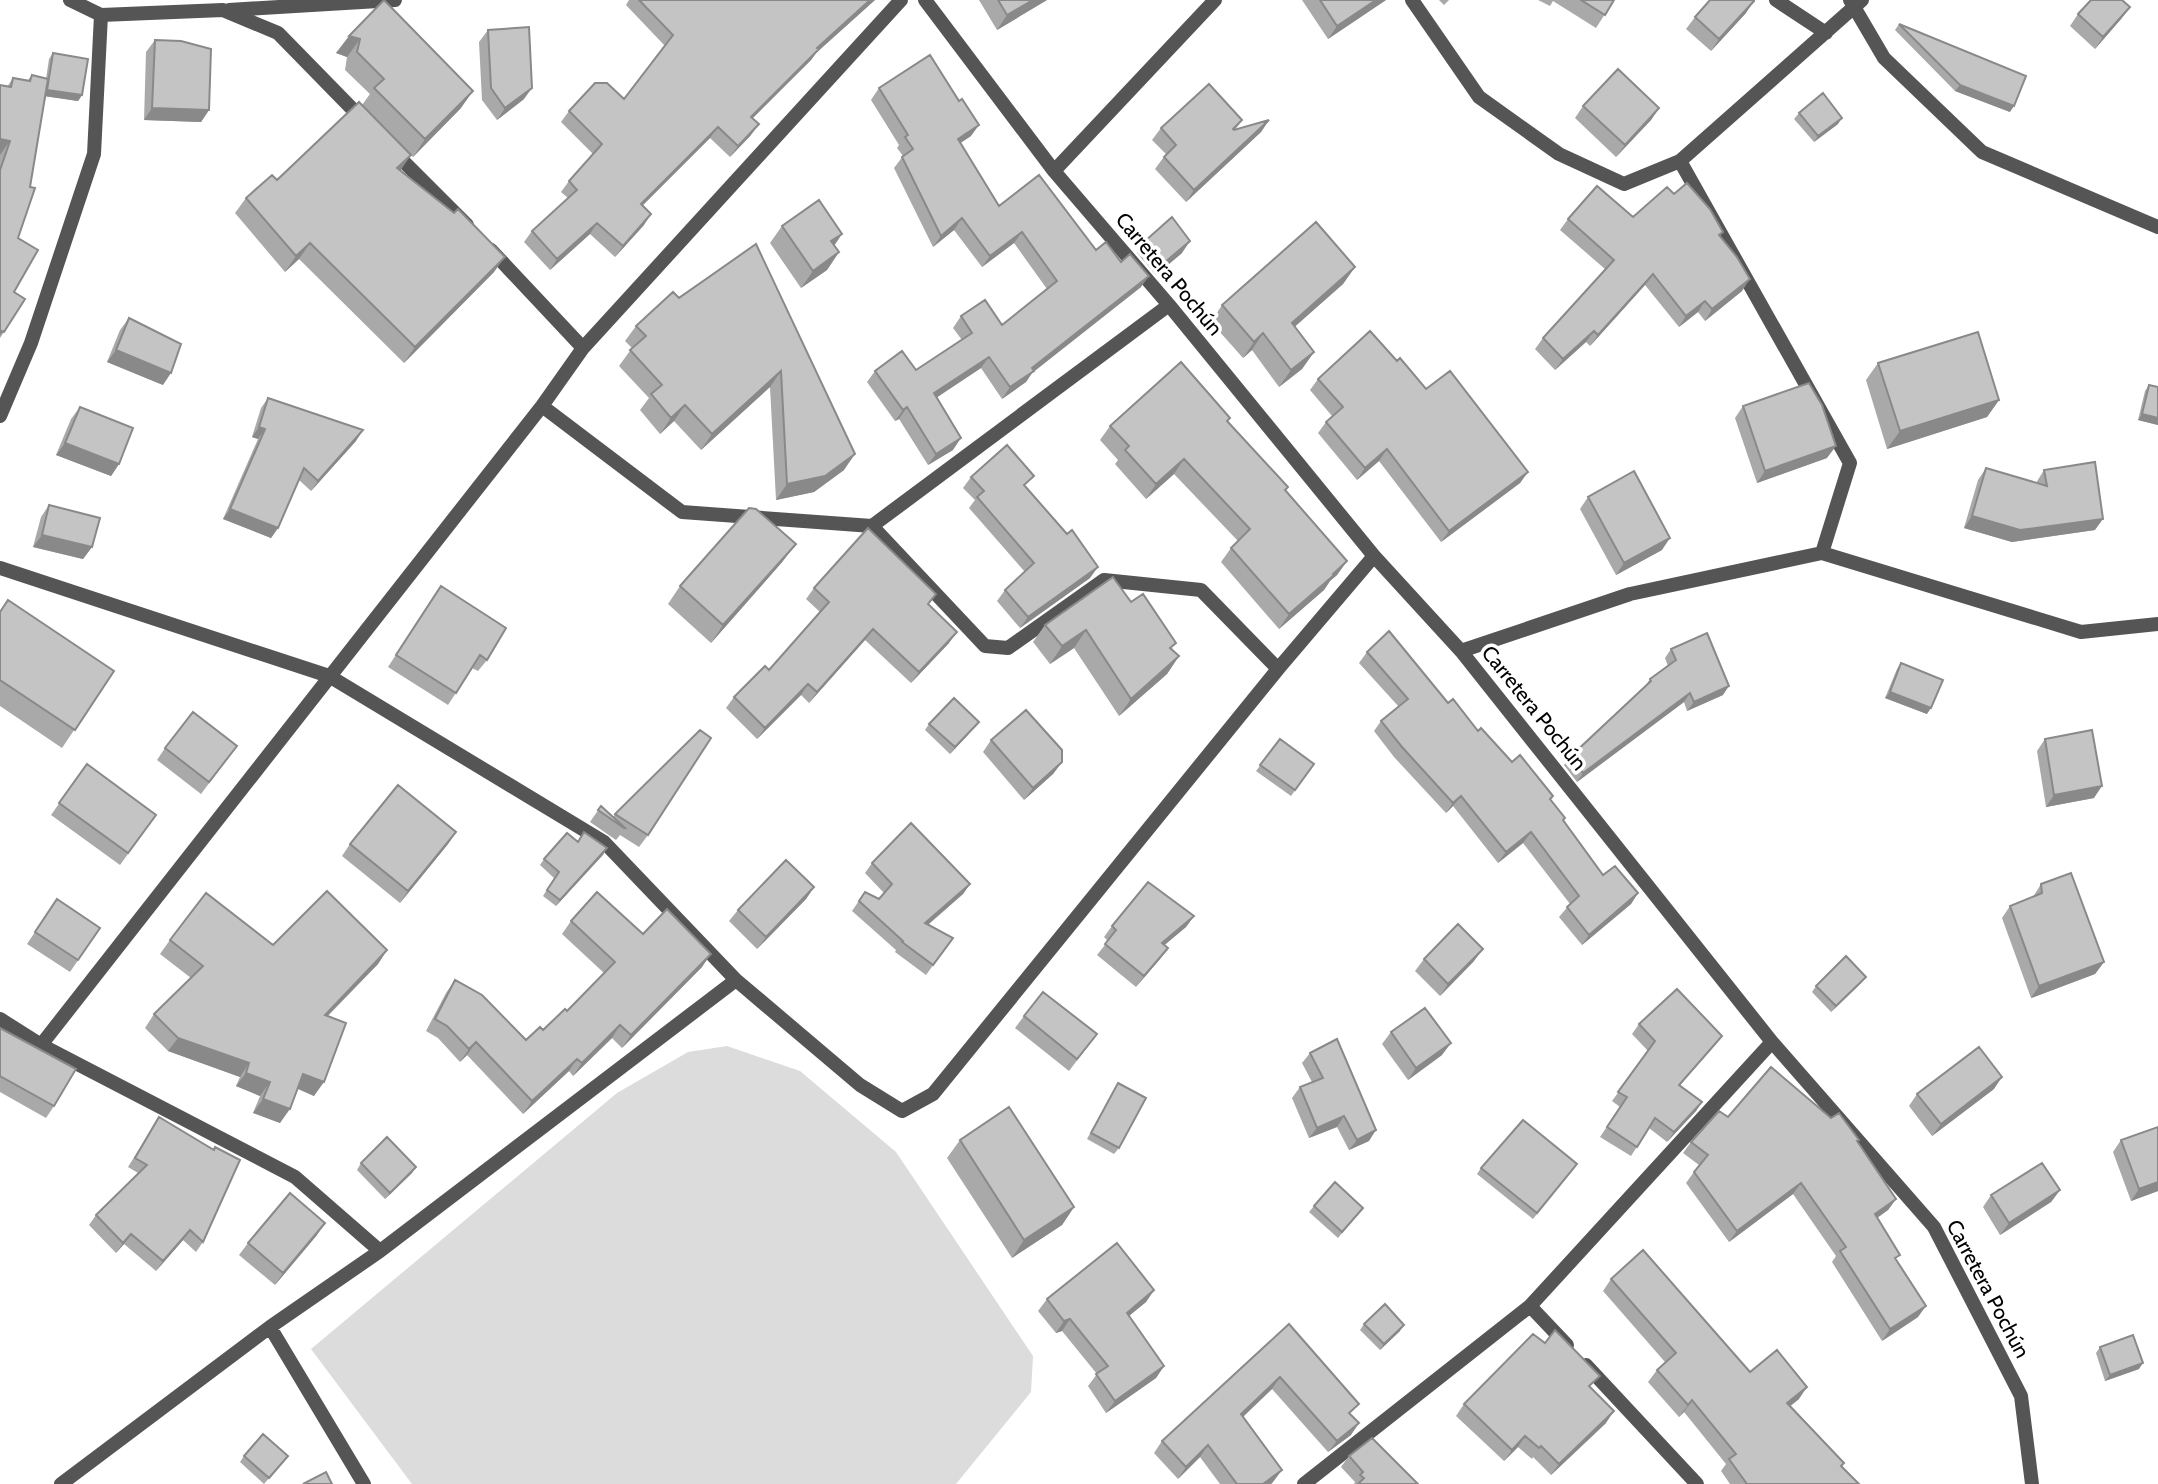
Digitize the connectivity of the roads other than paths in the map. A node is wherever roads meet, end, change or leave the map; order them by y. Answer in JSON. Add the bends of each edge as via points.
{"nodes":[{"id":1,"x":70,"y":0,"type":"edge"},
{"id":2,"x":395,"y":0,"type":"edge"},
{"id":3,"x":901,"y":0,"type":"edge"},
{"id":4,"x":925,"y":0,"type":"edge"},
{"id":5,"x":1215,"y":0,"type":"edge"},
{"id":6,"x":1412,"y":0,"type":"edge"},
{"id":7,"x":1776,"y":0,"type":"edge"},
{"id":8,"x":1855,"y":3,"type":"edge"},
{"id":9,"x":223,"y":10,"type":"junction"},
{"id":10,"x":101,"y":15,"type":"junction"},
{"id":11,"x":1826,"y":33,"type":"junction"},
{"id":12,"x":1680,"y":161,"type":"junction"},
{"id":13,"x":1054,"y":172,"type":"junction"},
{"id":14,"x":2158,"y":227,"type":"edge"},
{"id":15,"x":1169,"y":305,"type":"junction"},
{"id":16,"x":583,"y":348,"type":"junction"},
{"id":17,"x":542,"y":406,"type":"junction"},
{"id":18,"x":0,"y":416,"type":"edge"},
{"id":19,"x":872,"y":526,"type":"junction"},
{"id":20,"x":1822,"y":553,"type":"junction"},
{"id":21,"x":1374,"y":556,"type":"junction"},
{"id":22,"x":0,"y":568,"type":"edge"},
{"id":23,"x":2158,"y":624,"type":"edge"},
{"id":24,"x":1461,"y":651,"type":"junction"},
{"id":25,"x":1278,"y":669,"type":"junction"},
{"id":26,"x":329,"y":676,"type":"junction"},
{"id":27,"x":736,"y":979,"type":"junction"},
{"id":28,"x":0,"y":1019,"type":"edge"},
{"id":29,"x":1772,"y":1042,"type":"junction"},
{"id":30,"x":41,"y":1045,"type":"junction"},
{"id":31,"x":380,"y":1251,"type":"junction"},
{"id":32,"x":1530,"y":1306,"type":"junction"},
{"id":33,"x":270,"y":1327,"type":"junction"},
{"id":34,"x":61,"y":1484,"type":"edge"},
{"id":35,"x":364,"y":1484,"type":"edge"},
{"id":36,"x":1304,"y":1484,"type":"edge"},
{"id":37,"x":1697,"y":1484,"type":"edge"},
{"id":38,"x":2032,"y":1484,"type":"edge"}],
"edges":[{"from":1,"to":10,"type":"street"},
{"from":2,"to":9,"type":"street"},
{"from":3,"to":16,"type":"street"},
{"from":4,"to":13,"type":"street","name":"Carretera Pochún"},
{"from":5,"to":13,"type":"street"},
{"from":6,"to":12,"type":"street","via":[[1479,97],[1559,154],[1624,184]]},
{"from":7,"to":11,"type":"street"},
{"from":8,"to":11,"type":"street"},
{"from":8,"to":14,"type":"street","via":[[1884,58],[1982,152]]},
{"from":9,"to":10,"type":"street"},
{"from":9,"to":16,"type":"street","via":[[278,33]]},
{"from":10,"to":18,"type":"street","via":[[94,154],[31,343]]},
{"from":11,"to":12,"type":"street"},
{"from":12,"to":20,"type":"street","via":[[1850,463]]},
{"from":13,"to":15,"type":"street","name":"Carretera Pochún"},
{"from":15,"to":19,"type":"street"},
{"from":15,"to":21,"type":"street","name":"Carretera Pochún"},
{"from":16,"to":17,"type":"street"},
{"from":17,"to":19,"type":"street","via":[[682,512]]},
{"from":17,"to":26,"type":"street"},
{"from":19,"to":25,"type":"street","via":[[985,646],[1008,648],[1104,580],[1202,590]]},
{"from":20,"to":23,"type":"street","via":[[2081,632]]},
{"from":20,"to":24,"type":"street","via":[[1630,594]]},
{"from":21,"to":24,"type":"street","name":"Carretera Pochún"},
{"from":21,"to":25,"type":"street"},
{"from":22,"to":26,"type":"street"},
{"from":24,"to":29,"type":"street","name":"Carretera Pochún"},
{"from":25,"to":27,"type":"street","via":[[933,1094],[902,1111],[860,1085]]},
{"from":26,"to":27,"type":"street","via":[[604,842]]},
{"from":26,"to":30,"type":"street"},
{"from":27,"to":31,"type":"street"},
{"from":28,"to":30,"type":"street"},
{"from":29,"to":32,"type":"street"},
{"from":29,"to":38,"type":"street","name":"Carretera Pochún","via":[[1934,1227],[2021,1396]]},
{"from":30,"to":31,"type":"street","via":[[295,1177]]},
{"from":31,"to":33,"type":"street"},
{"from":32,"to":36,"type":"street"},
{"from":32,"to":37,"type":"street"},
{"from":33,"to":34,"type":"street"},
{"from":33,"to":35,"type":"street"}]}
